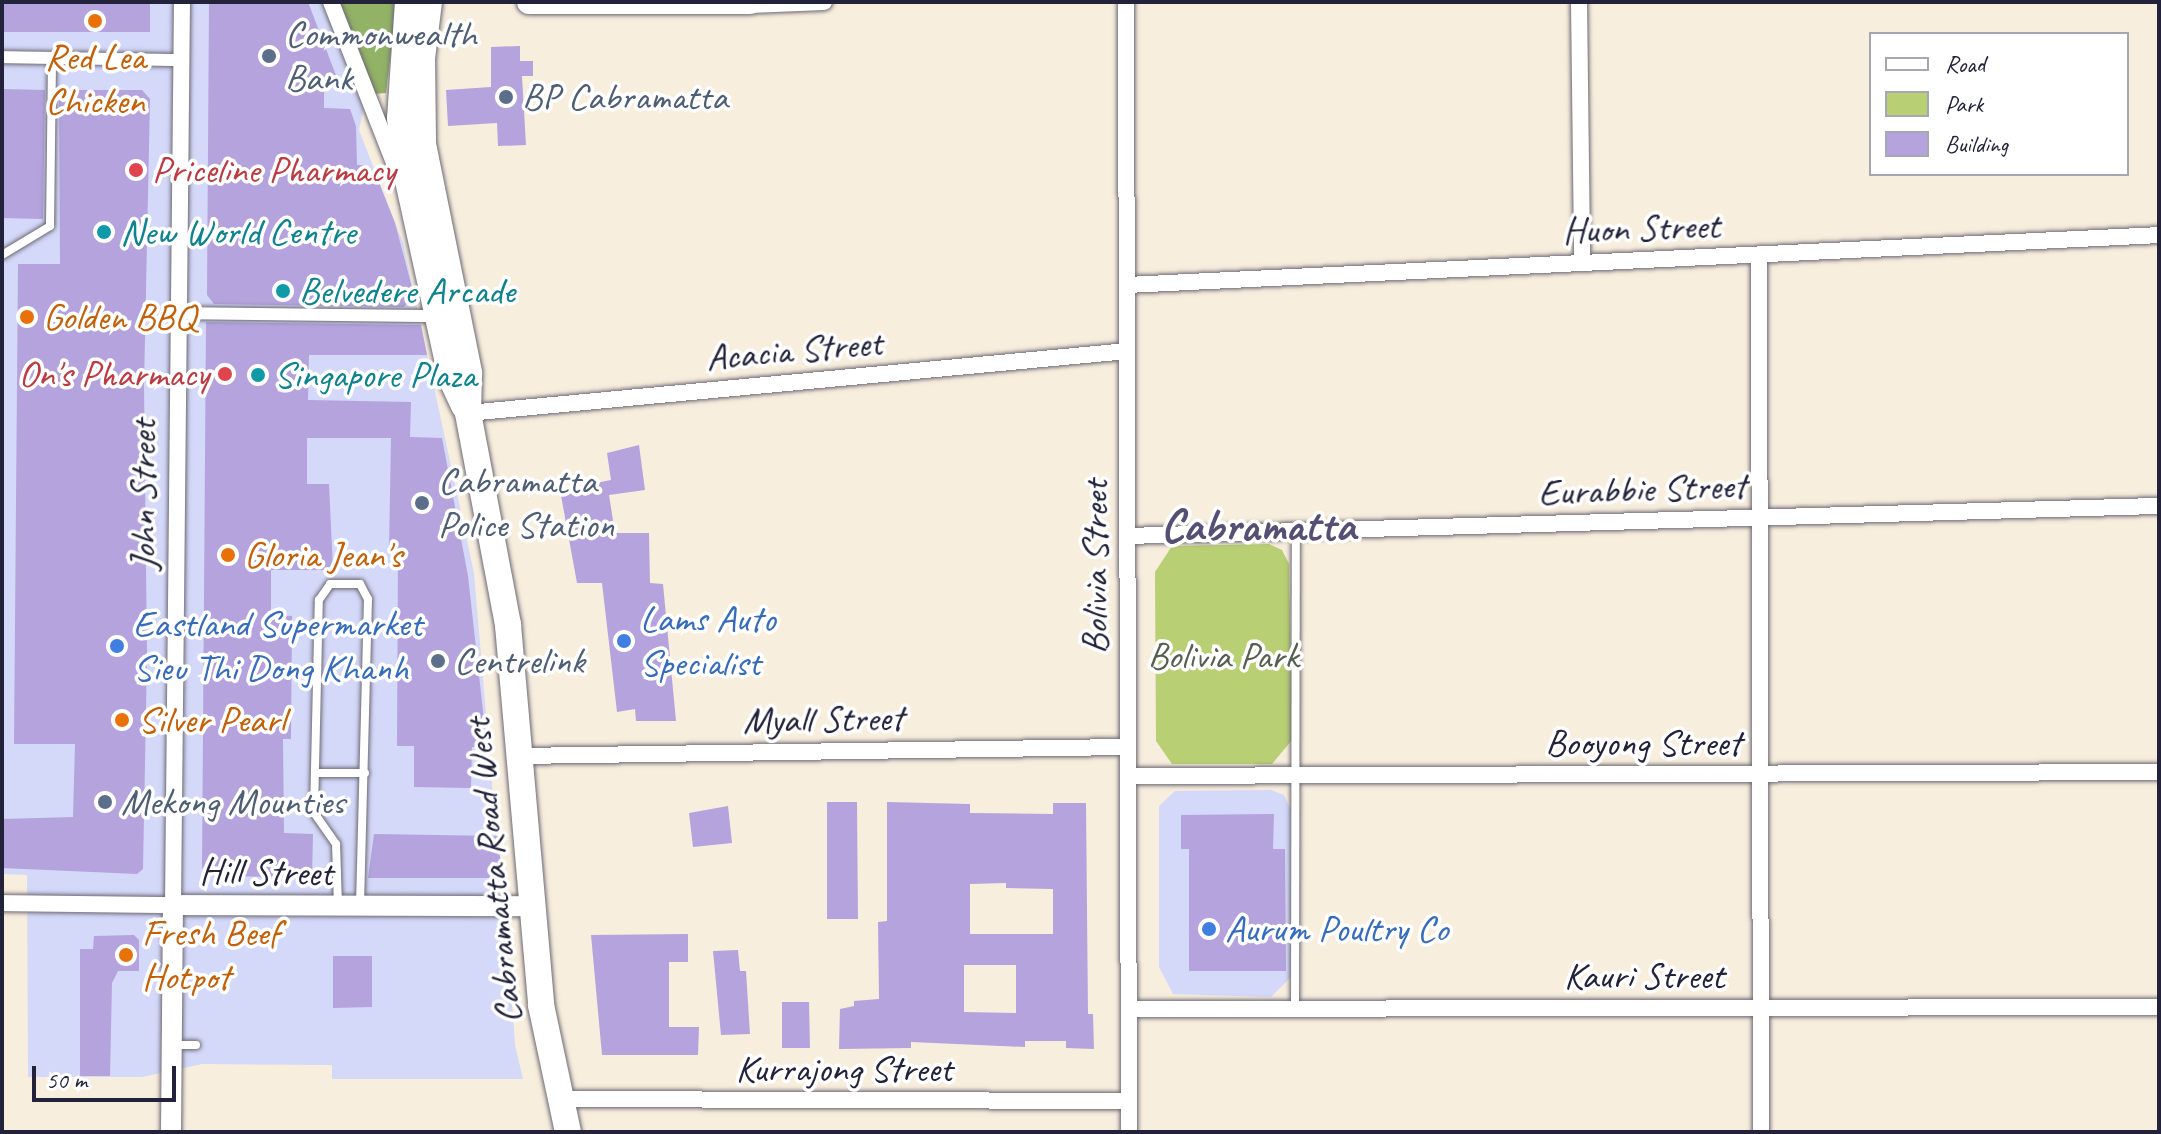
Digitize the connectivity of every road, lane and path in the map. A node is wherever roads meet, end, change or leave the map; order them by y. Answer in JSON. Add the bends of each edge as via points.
{"nodes":[{"id":1,"x":182,"y":2,"type":"edge"},
{"id":2,"x":331,"y":2,"type":"edge"},
{"id":3,"x":408,"y":2,"type":"edge"},
{"id":4,"x":429,"y":2,"type":"edge"},
{"id":5,"x":529,"y":2,"type":"edge"},
{"id":6,"x":824,"y":2,"type":"edge"},
{"id":7,"x":1126,"y":2,"type":"edge"},
{"id":8,"x":1579,"y":2,"type":"edge"},
{"id":9,"x":750,"y":3,"type":"edge"},
{"id":10,"x":2,"y":57,"type":"edge"},
{"id":11,"x":52,"y":59,"type":"junction"},
{"id":12,"x":181,"y":60,"type":"junction"},
{"id":13,"x":418,"y":228,"type":"junction"},
{"id":14,"x":2159,"y":235,"type":"edge"},
{"id":15,"x":2,"y":255,"type":"edge"},
{"id":16,"x":1759,"y":255,"type":"junction"},
{"id":17,"x":1582,"y":262,"type":"junction"},
{"id":18,"x":1127,"y":285,"type":"junction"},
{"id":19,"x":178,"y":313,"type":"junction"},
{"id":20,"x":438,"y":316,"type":"junction"},
{"id":21,"x":1127,"y":351,"type":"junction"},
{"id":22,"x":468,"y":413,"type":"junction"},
{"id":23,"x":2159,"y":506,"type":"edge"},
{"id":24,"x":1759,"y":517,"type":"junction"},
{"id":25,"x":1296,"y":531,"type":"junction"},
{"id":26,"x":1127,"y":536,"type":"junction"},
{"id":27,"x":1128,"y":747,"type":"junction"},
{"id":28,"x":518,"y":756,"type":"junction"},
{"id":29,"x":2159,"y":772,"type":"edge"},
{"id":30,"x":315,"y":773,"type":"junction"},
{"id":31,"x":365,"y":773,"type":"junction"},
{"id":32,"x":1759,"y":774,"type":"junction"},
{"id":33,"x":1128,"y":776,"type":"junction"},
{"id":34,"x":1294,"y":776,"type":"junction"},
{"id":35,"x":2,"y":903,"type":"edge"},
{"id":36,"x":173,"y":905,"type":"junction"},
{"id":37,"x":530,"y":906,"type":"junction"},
{"id":38,"x":338,"y":907,"type":"junction"},
{"id":39,"x":360,"y":907,"type":"junction"},
{"id":40,"x":2159,"y":1007,"type":"edge"},
{"id":41,"x":1295,"y":1008,"type":"junction"},
{"id":42,"x":1759,"y":1008,"type":"junction"},
{"id":43,"x":1130,"y":1009,"type":"junction"},
{"id":44,"x":171,"y":1045,"type":"junction"},
{"id":45,"x":196,"y":1045,"type":"dead end"},
{"id":46,"x":558,"y":1099,"type":"junction"},
{"id":47,"x":1129,"y":1101,"type":"junction"},
{"id":48,"x":171,"y":1132,"type":"edge"},
{"id":49,"x":568,"y":1132,"type":"edge"},
{"id":50,"x":1129,"y":1132,"type":"edge"},
{"id":51,"x":1761,"y":1132,"type":"edge"}],
"edges":[{"from":1,"to":12,"type":"street","name":"John Street"},
{"from":2,"to":13,"type":"street","name":"Cabramatta Road West"},
{"from":3,"to":13,"type":"main road","name":"Cabramatta Road West","via":[[400,118]]},
{"from":4,"to":22,"type":"main road","name":"Cabramatta Road West","via":[[422,58],[423,144],[469,373]]},
{"from":5,"to":9,"type":"main road"},
{"from":6,"to":9,"type":"street"},
{"from":7,"to":18,"type":"street","name":"Bolivia Street"},
{"from":8,"to":17,"type":"street"},
{"from":10,"to":11,"type":"street"},
{"from":11,"to":12,"type":"street"},
{"from":11,"to":15,"type":"lane","via":[[50,226]]},
{"from":12,"to":19,"type":"street","name":"John Street"},
{"from":13,"to":20,"type":"main road","name":"Cabramatta Road West"},
{"from":14,"to":16,"type":"street","name":"Huon Street"},
{"from":16,"to":17,"type":"street","name":"Huon Street"},
{"from":16,"to":24,"type":"street"},
{"from":17,"to":18,"type":"street","name":"Huon Street"},
{"from":18,"to":21,"type":"street","name":"Bolivia Street"},
{"from":19,"to":20,"type":"street"},
{"from":19,"to":36,"type":"street","name":"John Street"},
{"from":20,"to":22,"type":"main road","name":"Cabramatta Road West","via":[[453,385]]},
{"from":21,"to":22,"type":"street","name":"Acacia Street"},
{"from":21,"to":26,"type":"street","name":"Bolivia Street"},
{"from":22,"to":28,"type":"main road","name":"Cabramatta Road West","via":[[508,625]]},
{"from":23,"to":24,"type":"street","name":"Eurabbie Street"},
{"from":24,"to":25,"type":"street","name":"Eurabbie Street"},
{"from":24,"to":32,"type":"street"},
{"from":25,"to":26,"type":"street","name":"Eurabbie Street"},
{"from":25,"to":34,"type":"lane"},
{"from":26,"to":27,"type":"street","name":"Bolivia Street"},
{"from":27,"to":28,"type":"street","name":"Myall Street"},
{"from":27,"to":33,"type":"street","name":"Bolivia Street"},
{"from":28,"to":37,"type":"main road","name":"Cabramatta Road West"},
{"from":29,"to":32,"type":"street","name":"Booyong Street"},
{"from":30,"to":31,"type":"lane"},
{"from":30,"to":31,"type":"lane","via":[[319,600],[330,584],[360,584],[368,599]]},
{"from":30,"to":38,"type":"lane","via":[[314,813],[336,844]]},
{"from":31,"to":39,"type":"lane","via":[[358,825]]},
{"from":32,"to":34,"type":"street","name":"Booyong Street"},
{"from":32,"to":42,"type":"street"},
{"from":33,"to":34,"type":"street","name":"Booyong Street"},
{"from":33,"to":43,"type":"street","name":"Bolivia Street"},
{"from":34,"to":41,"type":"lane"},
{"from":35,"to":36,"type":"street","name":"Hill Street"},
{"from":36,"to":38,"type":"street","name":"Hill Street"},
{"from":36,"to":44,"type":"street","name":"John Street"},
{"from":37,"to":39,"type":"street","name":"Hill Street"},
{"from":37,"to":46,"type":"main road","name":"Cabramatta Road West"},
{"from":38,"to":39,"type":"street","name":"Hill Street"},
{"from":40,"to":42,"type":"street","name":"Kauri Street"},
{"from":41,"to":42,"type":"street","name":"Kauri Street"},
{"from":41,"to":43,"type":"street","name":"Kauri Street"},
{"from":42,"to":51,"type":"street"},
{"from":43,"to":47,"type":"street","name":"Bolivia Street"},
{"from":44,"to":45,"type":"lane"},
{"from":44,"to":48,"type":"street","name":"John Street"},
{"from":46,"to":47,"type":"street","name":"Kurrajong Street"},
{"from":46,"to":49,"type":"main road","name":"Cabramatta Road West"},
{"from":47,"to":50,"type":"street","name":"Bolivia Street"}]}
